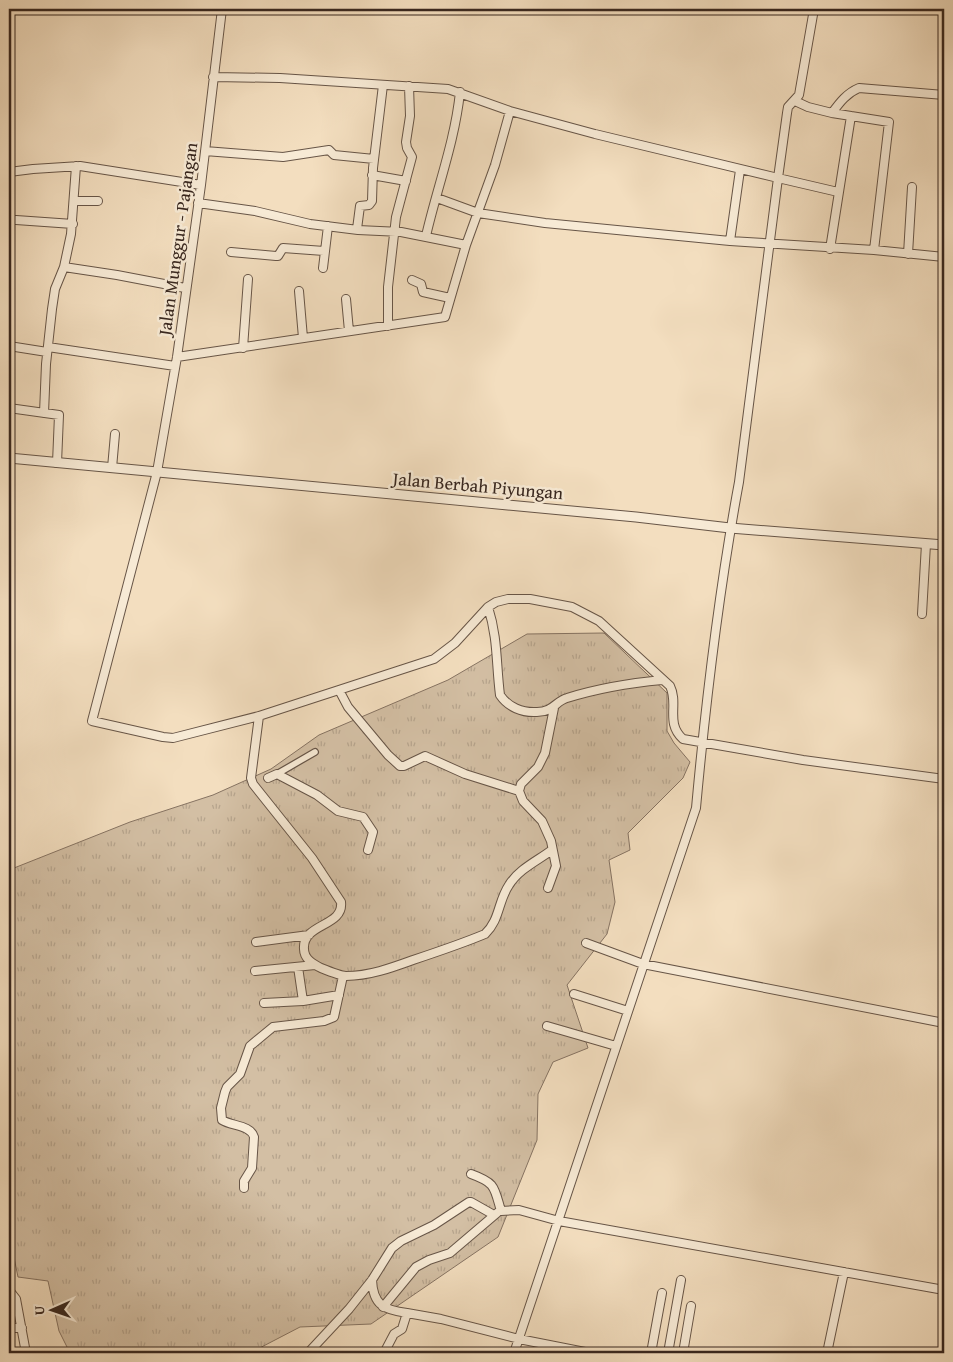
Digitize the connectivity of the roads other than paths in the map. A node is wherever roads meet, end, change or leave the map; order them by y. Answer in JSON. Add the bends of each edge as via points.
{"nodes":[{"id":1,"x":222,"y":9,"type":"edge"},
{"id":2,"x":814,"y":9,"type":"edge"},
{"id":3,"x":213,"y":77,"type":"junction"},
{"id":4,"x":383,"y":85,"type":"junction"},
{"id":5,"x":409,"y":86,"type":"junction"},
{"id":6,"x":460,"y":92,"type":"junction"},
{"id":7,"x":944,"y":95,"type":"edge"},
{"id":8,"x":797,"y":98,"type":"junction"},
{"id":9,"x":510,"y":111,"type":"junction"},
{"id":10,"x":832,"y":113,"type":"junction"},
{"id":11,"x":851,"y":116,"type":"junction"},
{"id":12,"x":205,"y":151,"type":"junction"},
{"id":13,"x":374,"y":159,"type":"junction"},
{"id":14,"x":76,"y":166,"type":"junction"},
{"id":15,"x":740,"y":170,"type":"junction"},
{"id":16,"x":9,"y":172,"type":"edge"},
{"id":17,"x":372,"y":175,"type":"junction"},
{"id":18,"x":778,"y":178,"type":"junction"},
{"id":19,"x":406,"y":181,"type":"junction"},
{"id":20,"x":201,"y":185,"type":"junction"},
{"id":21,"x":912,"y":187,"type":"dead end"},
{"id":22,"x":838,"y":192,"type":"junction"},
{"id":23,"x":437,"y":198,"type":"junction"},
{"id":24,"x":74,"y":201,"type":"junction"},
{"id":25,"x":98,"y":201,"type":"dead end"},
{"id":26,"x":198,"y":203,"type":"junction"},
{"id":27,"x":478,"y":213,"type":"junction"},
{"id":28,"x":16,"y":220,"type":"dead end"},
{"id":29,"x":73,"y":224,"type":"junction"},
{"id":30,"x":328,"y":226,"type":"junction"},
{"id":31,"x":357,"y":230,"type":"junction"},
{"id":32,"x":395,"y":231,"type":"junction"},
{"id":33,"x":426,"y":236,"type":"junction"},
{"id":34,"x":730,"y":241,"type":"junction"},
{"id":35,"x":770,"y":243,"type":"junction"},
{"id":36,"x":466,"y":245,"type":"junction"},
{"id":37,"x":830,"y":249,"type":"junction"},
{"id":38,"x":874,"y":250,"type":"junction"},
{"id":39,"x":324,"y":251,"type":"junction"},
{"id":40,"x":231,"y":252,"type":"dead end"},
{"id":41,"x":908,"y":254,"type":"junction"},
{"id":42,"x":944,"y":257,"type":"edge"},
{"id":43,"x":64,"y":266,"type":"junction"},
{"id":44,"x":323,"y":268,"type":"dead end"},
{"id":45,"x":248,"y":279,"type":"dead end"},
{"id":46,"x":412,"y":280,"type":"dead end"},
{"id":47,"x":186,"y":288,"type":"junction"},
{"id":48,"x":299,"y":291,"type":"dead end"},
{"id":49,"x":450,"y":298,"type":"junction"},
{"id":50,"x":346,"y":299,"type":"dead end"},
{"id":51,"x":388,"y":326,"type":"junction"},
{"id":52,"x":349,"y":331,"type":"junction"},
{"id":53,"x":303,"y":338,"type":"junction"},
{"id":54,"x":9,"y":346,"type":"edge"},
{"id":55,"x":243,"y":348,"type":"junction"},
{"id":56,"x":48,"y":349,"type":"junction"},
{"id":57,"x":177,"y":357,"type":"junction"},
{"id":58,"x":175,"y":366,"type":"junction"},
{"id":59,"x":9,"y":408,"type":"edge"},
{"id":60,"x":44,"y":413,"type":"junction"},
{"id":61,"x":115,"y":434,"type":"dead end"},
{"id":62,"x":9,"y":458,"type":"edge"},
{"id":63,"x":57,"y":463,"type":"junction"},
{"id":64,"x":112,"y":468,"type":"junction"},
{"id":65,"x":157,"y":472,"type":"junction"},
{"id":66,"x":730,"y":528,"type":"junction"},
{"id":67,"x":926,"y":544,"type":"junction"},
{"id":68,"x":944,"y":546,"type":"edge"},
{"id":69,"x":488,"y":608,"type":"junction"},
{"id":70,"x":922,"y":614,"type":"dead end"},
{"id":71,"x":662,"y":680,"type":"junction"},
{"id":72,"x":337,"y":691,"type":"junction"},
{"id":73,"x":554,"y":708,"type":"junction"},
{"id":74,"x":259,"y":716,"type":"junction"},
{"id":75,"x":358,"y":726,"type":"dead end"},
{"id":76,"x":702,"y":743,"type":"junction"},
{"id":77,"x":315,"y":752,"type":"dead end"},
{"id":78,"x":277,"y":774,"type":"junction"},
{"id":79,"x":268,"y":778,"type":"dead end"},
{"id":80,"x":944,"y":779,"type":"edge"},
{"id":81,"x":519,"y":791,"type":"junction"},
{"id":82,"x":368,"y":850,"type":"dead end"},
{"id":83,"x":552,"y":850,"type":"junction"},
{"id":84,"x":548,"y":888,"type":"dead end"},
{"id":85,"x":309,"y":934,"type":"junction"},
{"id":86,"x":256,"y":942,"type":"dead end"},
{"id":87,"x":586,"y":943,"type":"dead end"},
{"id":88,"x":643,"y":964,"type":"junction"},
{"id":89,"x":315,"y":965,"type":"junction"},
{"id":90,"x":298,"y":968,"type":"junction"},
{"id":91,"x":255,"y":971,"type":"dead end"},
{"id":92,"x":343,"y":976,"type":"junction"},
{"id":93,"x":574,"y":994,"type":"dead end"},
{"id":94,"x":339,"y":995,"type":"junction"},
{"id":95,"x":303,"y":1001,"type":"junction"},
{"id":96,"x":264,"y":1003,"type":"dead end"},
{"id":97,"x":628,"y":1011,"type":"junction"},
{"id":98,"x":944,"y":1024,"type":"edge"},
{"id":99,"x":547,"y":1026,"type":"dead end"},
{"id":100,"x":616,"y":1046,"type":"junction"},
{"id":101,"x":471,"y":1174,"type":"dead end"},
{"id":102,"x":244,"y":1188,"type":"dead end"},
{"id":103,"x":498,"y":1213,"type":"junction"},
{"id":104,"x":559,"y":1221,"type":"junction"},
{"id":105,"x":844,"y":1272,"type":"junction"},
{"id":106,"x":372,"y":1280,"type":"junction"},
{"id":107,"x":681,"y":1280,"type":"dead end"},
{"id":108,"x":9,"y":1290,"type":"edge"},
{"id":109,"x":944,"y":1290,"type":"edge"},
{"id":110,"x":662,"y":1293,"type":"dead end"},
{"id":111,"x":691,"y":1306,"type":"dead end"},
{"id":112,"x":383,"y":1307,"type":"junction"},
{"id":113,"x":407,"y":1314,"type":"junction"},
{"id":114,"x":9,"y":1328,"type":"edge"},
{"id":115,"x":22,"y":1328,"type":"junction"},
{"id":116,"x":519,"y":1339,"type":"junction"},
{"id":117,"x":26,"y":1353,"type":"edge"},
{"id":118,"x":308,"y":1353,"type":"edge"},
{"id":119,"x":384,"y":1353,"type":"edge"},
{"id":120,"x":514,"y":1353,"type":"edge"},
{"id":121,"x":590,"y":1353,"type":"edge"},
{"id":122,"x":651,"y":1353,"type":"edge"},
{"id":123,"x":668,"y":1353,"type":"edge"},
{"id":124,"x":683,"y":1353,"type":"edge"},
{"id":125,"x":827,"y":1353,"type":"edge"}],
"edges":[{"from":1,"to":3,"type":"street","name":"Jalan Munggur - Pajangan"},
{"from":2,"to":8,"type":"street"},
{"from":3,"to":4,"type":"street"},
{"from":3,"to":12,"type":"street","name":"Jalan Munggur - Pajangan"},
{"from":4,"to":5,"type":"street"},
{"from":4,"to":13,"type":"street"},
{"from":5,"to":6,"type":"street","via":[[448,88]]},
{"from":5,"to":19,"type":"street","via":[[410,116],[406,142],[412,157]]},
{"from":6,"to":9,"type":"street"},
{"from":6,"to":23,"type":"street"},
{"from":7,"to":10,"type":"street","via":[[859,88],[841,100]]},
{"from":8,"to":10,"type":"street","via":[[808,107]]},
{"from":8,"to":18,"type":"street","via":[[788,108]]},
{"from":9,"to":15,"type":"street"},
{"from":9,"to":27,"type":"street","via":[[496,165]]},
{"from":10,"to":11,"type":"street"},
{"from":11,"to":22,"type":"street"},
{"from":11,"to":38,"type":"street","via":[[889,122]]},
{"from":12,"to":13,"type":"street","via":[[283,157],[329,150],[334,155]]},
{"from":12,"to":20,"type":"street","name":"Jalan Munggur - Pajangan"},
{"from":13,"to":17,"type":"street"},
{"from":14,"to":16,"type":"street"},
{"from":14,"to":20,"type":"street"},
{"from":14,"to":24,"type":"street"},
{"from":15,"to":18,"type":"street"},
{"from":15,"to":34,"type":"street"},
{"from":17,"to":19,"type":"street"},
{"from":17,"to":31,"type":"street","via":[[372,201],[370,205],[360,206]]},
{"from":18,"to":22,"type":"street"},
{"from":18,"to":35,"type":"street"},
{"from":19,"to":32,"type":"street"},
{"from":20,"to":26,"type":"street","name":"Jalan Munggur - Pajangan"},
{"from":21,"to":41,"type":"street"},
{"from":22,"to":37,"type":"street"},
{"from":23,"to":27,"type":"street"},
{"from":23,"to":33,"type":"street"},
{"from":24,"to":25,"type":"street"},
{"from":24,"to":29,"type":"street"},
{"from":26,"to":30,"type":"street"},
{"from":26,"to":47,"type":"street","name":"Jalan Munggur - Pajangan"},
{"from":27,"to":34,"type":"street","via":[[545,223]]},
{"from":27,"to":36,"type":"street"},
{"from":28,"to":29,"type":"street"},
{"from":29,"to":43,"type":"street"},
{"from":30,"to":31,"type":"street"},
{"from":30,"to":39,"type":"street"},
{"from":31,"to":32,"type":"street"},
{"from":32,"to":33,"type":"street"},
{"from":32,"to":51,"type":"street","via":[[388,287]]},
{"from":33,"to":36,"type":"street"},
{"from":34,"to":35,"type":"street"},
{"from":35,"to":37,"type":"street"},
{"from":35,"to":66,"type":"street","via":[[739,482]]},
{"from":36,"to":49,"type":"street"},
{"from":37,"to":38,"type":"street"},
{"from":38,"to":41,"type":"street"},
{"from":39,"to":40,"type":"street","via":[[283,248],[278,256]]},
{"from":39,"to":44,"type":"street"},
{"from":41,"to":42,"type":"street"},
{"from":43,"to":47,"type":"street"},
{"from":43,"to":56,"type":"street","via":[[56,290]]},
{"from":45,"to":55,"type":"street"},
{"from":46,"to":49,"type":"street","via":[[421,284],[424,292]]},
{"from":47,"to":57,"type":"street","name":"Jalan Munggur - Pajangan"},
{"from":48,"to":53,"type":"street"},
{"from":49,"to":51,"type":"street","via":[[445,317]]},
{"from":50,"to":52,"type":"street"},
{"from":51,"to":52,"type":"street"},
{"from":52,"to":53,"type":"street"},
{"from":53,"to":55,"type":"street"},
{"from":54,"to":56,"type":"street"},
{"from":55,"to":57,"type":"street"},
{"from":56,"to":58,"type":"street"},
{"from":56,"to":60,"type":"street"},
{"from":57,"to":58,"type":"street","name":"Jalan Munggur - Pajangan"},
{"from":58,"to":65,"type":"street","name":"Jalan Munggur - Pajangan"},
{"from":59,"to":60,"type":"street"},
{"from":60,"to":63,"type":"street","via":[[59,415]]},
{"from":61,"to":64,"type":"street"},
{"from":62,"to":63,"type":"street","name":"Jalan Berbah Piyungan"},
{"from":63,"to":64,"type":"street","name":"Jalan Berbah Piyungan"},
{"from":64,"to":65,"type":"street","name":"Jalan Berbah Piyungan"},
{"from":65,"to":66,"type":"street","name":"Jalan Berbah Piyungan"},
{"from":65,"to":74,"type":"street","name":"Jalan Munggur - Pajangan","via":[[92,721],[173,738]]},
{"from":66,"to":67,"type":"street","name":"Jalan Berbah Piyungan"},
{"from":66,"to":76,"type":"street"},
{"from":67,"to":68,"type":"street","name":"Jalan Berbah Piyungan"},
{"from":67,"to":70,"type":"street"},
{"from":69,"to":71,"type":"street","via":[[508,598],[572,608],[599,621]]},
{"from":69,"to":72,"type":"street","via":[[455,643],[434,658]]},
{"from":69,"to":73,"type":"street","via":[[496,633],[499,687],[504,702],[531,712]]},
{"from":71,"to":73,"type":"street","via":[[591,691],[564,699]]},
{"from":71,"to":76,"type":"street","via":[[674,694],[674,728],[683,739]]},
{"from":72,"to":74,"type":"street"},
{"from":72,"to":75,"type":"street"},
{"from":72,"to":81,"type":"street","via":[[400,766],[425,756],[465,774]]},
{"from":73,"to":81,"type":"street","via":[[546,753]]},
{"from":74,"to":85,"type":"street","via":[[251,778],[253,784],[312,858],[341,902],[338,916]]},
{"from":76,"to":80,"type":"street"},
{"from":76,"to":88,"type":"street","via":[[696,808]]},
{"from":77,"to":78,"type":"street"},
{"from":78,"to":79,"type":"street"},
{"from":78,"to":82,"type":"street","via":[[317,795],[338,811],[363,817],[373,832]]},
{"from":81,"to":83,"type":"street","via":[[523,801],[545,827]]},
{"from":83,"to":84,"type":"street","via":[[556,866]]},
{"from":83,"to":92,"type":"street","via":[[521,871],[510,884],[495,922],[485,934],[384,970]]},
{"from":85,"to":86,"type":"street"},
{"from":85,"to":89,"type":"street","via":[[303,948],[308,960]]},
{"from":87,"to":88,"type":"street"},
{"from":88,"to":97,"type":"street"},
{"from":88,"to":98,"type":"street"},
{"from":89,"to":90,"type":"street"},
{"from":89,"to":92,"type":"street"},
{"from":90,"to":91,"type":"street"},
{"from":90,"to":95,"type":"street"},
{"from":92,"to":94,"type":"street"},
{"from":93,"to":97,"type":"street"},
{"from":94,"to":95,"type":"street"},
{"from":94,"to":102,"type":"street","via":[[331,1019],[273,1027],[260,1037],[246,1051],[240,1074],[227,1087],[220,1108],[222,1120],[249,1130],[254,1137],[252,1168],[244,1181]]},
{"from":95,"to":96,"type":"street"},
{"from":97,"to":100,"type":"street"},
{"from":99,"to":100,"type":"street"},
{"from":100,"to":104,"type":"street"},
{"from":101,"to":103,"type":"street","via":[[494,1187]]},
{"from":103,"to":104,"type":"street","via":[[519,1210]]},
{"from":103,"to":106,"type":"street","via":[[469,1202],[434,1226],[392,1248]]},
{"from":103,"to":112,"type":"street","via":[[450,1253],[416,1267]]},
{"from":104,"to":105,"type":"street"},
{"from":104,"to":116,"type":"street"},
{"from":105,"to":109,"type":"street"},
{"from":105,"to":125,"type":"street"},
{"from":106,"to":112,"type":"street","via":[[375,1299]]},
{"from":106,"to":118,"type":"street"},
{"from":107,"to":123,"type":"street"},
{"from":108,"to":115,"type":"street","via":[[16,1300]]},
{"from":110,"to":122,"type":"street"},
{"from":111,"to":124,"type":"street"},
{"from":112,"to":113,"type":"street"},
{"from":113,"to":116,"type":"street"},
{"from":113,"to":119,"type":"street","via":[[402,1329],[394,1334]]},
{"from":114,"to":115,"type":"street"},
{"from":115,"to":117,"type":"street"},
{"from":116,"to":120,"type":"street"},
{"from":116,"to":121,"type":"street"}]}
